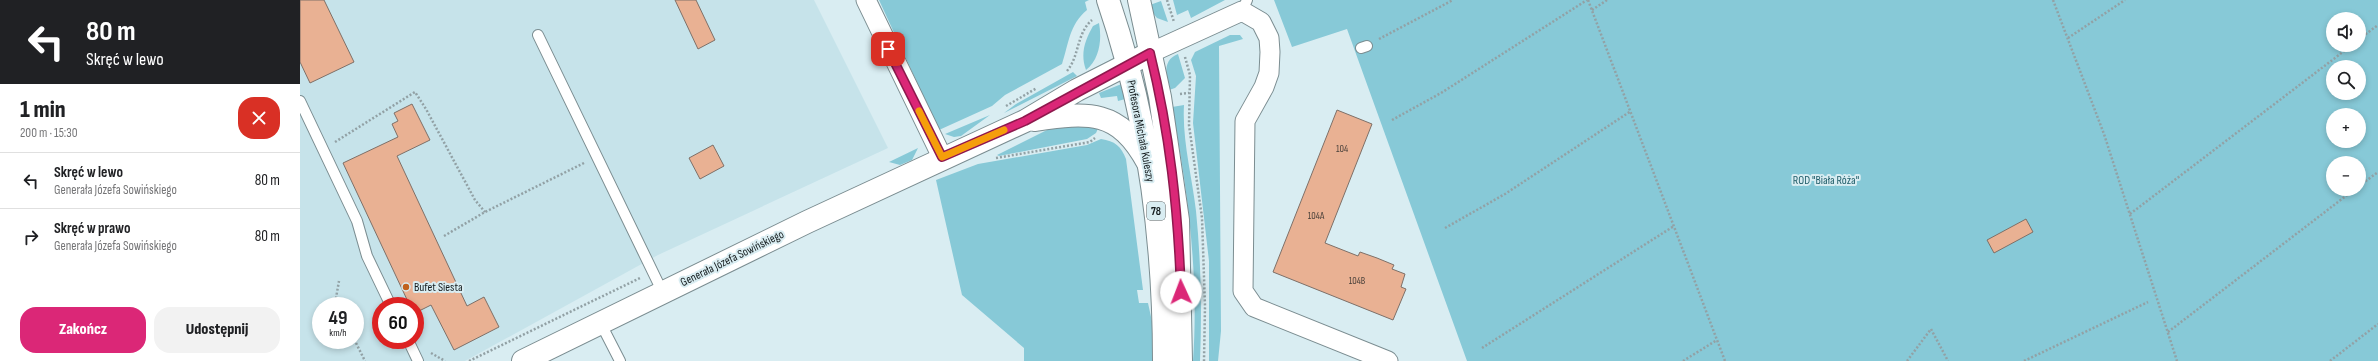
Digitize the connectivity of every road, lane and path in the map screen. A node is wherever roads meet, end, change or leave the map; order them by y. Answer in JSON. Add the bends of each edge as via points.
{"nodes":[{"id":1,"x":866,"y":0,"type":"edge"},
{"id":2,"x":1139,"y":0,"type":"edge"},
{"id":3,"x":1167,"y":0,"type":"edge"},
{"id":4,"x":1453,"y":0,"type":"edge"},
{"id":5,"x":1588,"y":0,"type":"edge"},
{"id":6,"x":1607,"y":0,"type":"edge"},
{"id":7,"x":2053,"y":0,"type":"edge"},
{"id":8,"x":2125,"y":0,"type":"edge"},
{"id":9,"x":1102,"y":8,"type":"edge"},
{"id":10,"x":1246,"y":9,"type":"edge"},
{"id":11,"x":1592,"y":10,"type":"junction"},
{"id":12,"x":1171,"y":11,"type":"dead end"},
{"id":13,"x":2378,"y":25,"type":"edge"},
{"id":14,"x":2366,"y":34,"type":"edge"},
{"id":15,"x":538,"y":35,"type":"dead end"},
{"id":16,"x":2068,"y":38,"type":"junction"},
{"id":17,"x":1364,"y":47,"type":"dead end"},
{"id":18,"x":2343,"y":52,"type":"edge"},
{"id":19,"x":1150,"y":53,"type":"junction"},
{"id":20,"x":1185,"y":58,"type":"dead end"},
{"id":21,"x":1127,"y":64,"type":"junction"},
{"id":22,"x":1066,"y":72,"type":"dead end"},
{"id":23,"x":1039,"y":87,"type":"dead end"},
{"id":24,"x":1189,"y":93,"type":"dead end"},
{"id":25,"x":300,"y":101,"type":"edge"},
{"id":26,"x":1012,"y":101,"type":"dead end"},
{"id":27,"x":1631,"y":111,"type":"junction"},
{"id":28,"x":1392,"y":120,"type":"dead end"},
{"id":29,"x":1025,"y":121,"type":"junction"},
{"id":30,"x":1096,"y":137,"type":"dead end"},
{"id":31,"x":330,"y":145,"type":"dead end"},
{"id":32,"x":942,"y":157,"type":"junction"},
{"id":33,"x":990,"y":158,"type":"dead end"},
{"id":34,"x":585,"y":162,"type":"dead end"},
{"id":35,"x":1150,"y":167,"type":"junction"},
{"id":36,"x":2378,"y":172,"type":"edge"},
{"id":37,"x":2366,"y":181,"type":"edge"},
{"id":38,"x":2346,"y":196,"type":"edge"},
{"id":39,"x":485,"y":212,"type":"junction"},
{"id":40,"x":2130,"y":214,"type":"junction"},
{"id":41,"x":1674,"y":226,"type":"junction"},
{"id":42,"x":1445,"y":228,"type":"dead end"},
{"id":43,"x":444,"y":236,"type":"dead end"},
{"id":44,"x":641,"y":278,"type":"dead end"},
{"id":45,"x":339,"y":281,"type":"dead end"},
{"id":46,"x":663,"y":292,"type":"junction"},
{"id":47,"x":336,"y":297,"type":"edge"},
{"id":48,"x":387,"y":297,"type":"edge"},
{"id":49,"x":2148,"y":302,"type":"dead end"},
{"id":50,"x":601,"y":324,"type":"junction"},
{"id":51,"x":2378,"y":324,"type":"edge"},
{"id":52,"x":2168,"y":332,"type":"junction"},
{"id":53,"x":1717,"y":340,"type":"junction"},
{"id":54,"x":1482,"y":348,"type":"dead end"},
{"id":55,"x":359,"y":349,"type":"edge"},
{"id":56,"x":412,"y":349,"type":"edge"},
{"id":57,"x":365,"y":361,"type":"edge"},
{"id":58,"x":418,"y":361,"type":"edge"},
{"id":59,"x":469,"y":361,"type":"edge"},
{"id":60,"x":523,"y":361,"type":"edge"},
{"id":61,"x":620,"y":361,"type":"edge"},
{"id":62,"x":1164,"y":361,"type":"edge"},
{"id":63,"x":1181,"y":361,"type":"edge"},
{"id":64,"x":1388,"y":361,"type":"edge"},
{"id":65,"x":1683,"y":361,"type":"edge"},
{"id":66,"x":1725,"y":361,"type":"edge"},
{"id":67,"x":1907,"y":361,"type":"edge"},
{"id":68,"x":1948,"y":361,"type":"edge"},
{"id":69,"x":2024,"y":361,"type":"edge"},
{"id":70,"x":2177,"y":361,"type":"edge"},
{"id":71,"x":2330,"y":361,"type":"edge"}],
"edges":[{"from":1,"to":32,"type":"street"},
{"from":2,"to":19,"type":"street","name":"Profesora Michała Kuleszy","number":"78"},
{"from":3,"to":12,"type":"path"},
{"from":4,"to":17,"type":"path"},
{"from":5,"to":11,"type":"path"},
{"from":5,"to":28,"type":"path","via":[[1441,93]]},
{"from":6,"to":11,"type":"path"},
{"from":7,"to":16,"type":"path"},
{"from":8,"to":16,"type":"path"},
{"from":9,"to":21,"type":"street","name":"Profesora Michała Kuleszy","number":"78"},
{"from":9,"to":22,"type":"path","via":[[1084,27],[1074,62]]},
{"from":10,"to":19,"type":"street"},
{"from":10,"to":64,"type":"street","via":[[1260,45],[1270,52],[1269,73],[1264,87],[1245,121],[1243,291],[1254,307]]},
{"from":11,"to":27,"type":"path"},
{"from":13,"to":14,"type":"path"},
{"from":15,"to":46,"type":"lane"},
{"from":16,"to":40,"type":"path","via":[[2104,134]]},
{"from":18,"to":40,"type":"path"},
{"from":19,"to":21,"type":"street","name":"Generała Józefa Sowińskiego"},
{"from":19,"to":63,"type":"street","name":"Profesora Michała Kuleszy","number":"78","via":[[1167,138],[1178,220]]},
{"from":20,"to":24,"type":"path","via":[[1190,75]]},
{"from":21,"to":29,"type":"street","name":"Generała Józefa Sowińskiego"},
{"from":21,"to":35,"type":"street","name":"Profesora Michała Kuleszy","number":"78","via":[[1138,102]]},
{"from":23,"to":26,"type":"path"},
{"from":25,"to":48,"type":"lane","via":[[353,214],[367,256]]},
{"from":27,"to":41,"type":"path"},
{"from":27,"to":42,"type":"path","via":[[1505,194]]},
{"from":29,"to":32,"type":"street","name":"Generała Józefa Sowińskiego"},
{"from":29,"to":35,"type":"street","via":[[1068,115],[1089,115],[1107,120],[1132,136]]},
{"from":30,"to":33,"type":"path","via":[[1090,142]]},
{"from":31,"to":39,"type":"path","via":[[415,92],[475,200]]},
{"from":32,"to":46,"type":"street","name":"Generała Józefa Sowińskiego"},
{"from":34,"to":39,"type":"path"},
{"from":35,"to":62,"type":"street","name":"Profesora Michała Kuleszy","number":"78","via":[[1159,232]]},
{"from":36,"to":37,"type":"path"},
{"from":38,"to":52,"type":"path"},
{"from":39,"to":43,"type":"path"},
{"from":40,"to":52,"type":"path"},
{"from":41,"to":53,"type":"path"},
{"from":41,"to":54,"type":"path"},
{"from":44,"to":59,"type":"path"},
{"from":45,"to":47,"type":"path"},
{"from":46,"to":50,"type":"street","name":"Generała Józefa Sowińskiego"},
{"from":49,"to":69,"type":"path"},
{"from":50,"to":60,"type":"street","name":"Generała Józefa Sowińskiego"},
{"from":50,"to":61,"type":"lane"},
{"from":51,"to":71,"type":"path"},
{"from":52,"to":70,"type":"path"},
{"from":53,"to":65,"type":"path"},
{"from":53,"to":66,"type":"path"},
{"from":55,"to":57,"type":"path"},
{"from":56,"to":58,"type":"lane"},
{"from":67,"to":68,"type":"path","via":[[1931,329]]}]}
